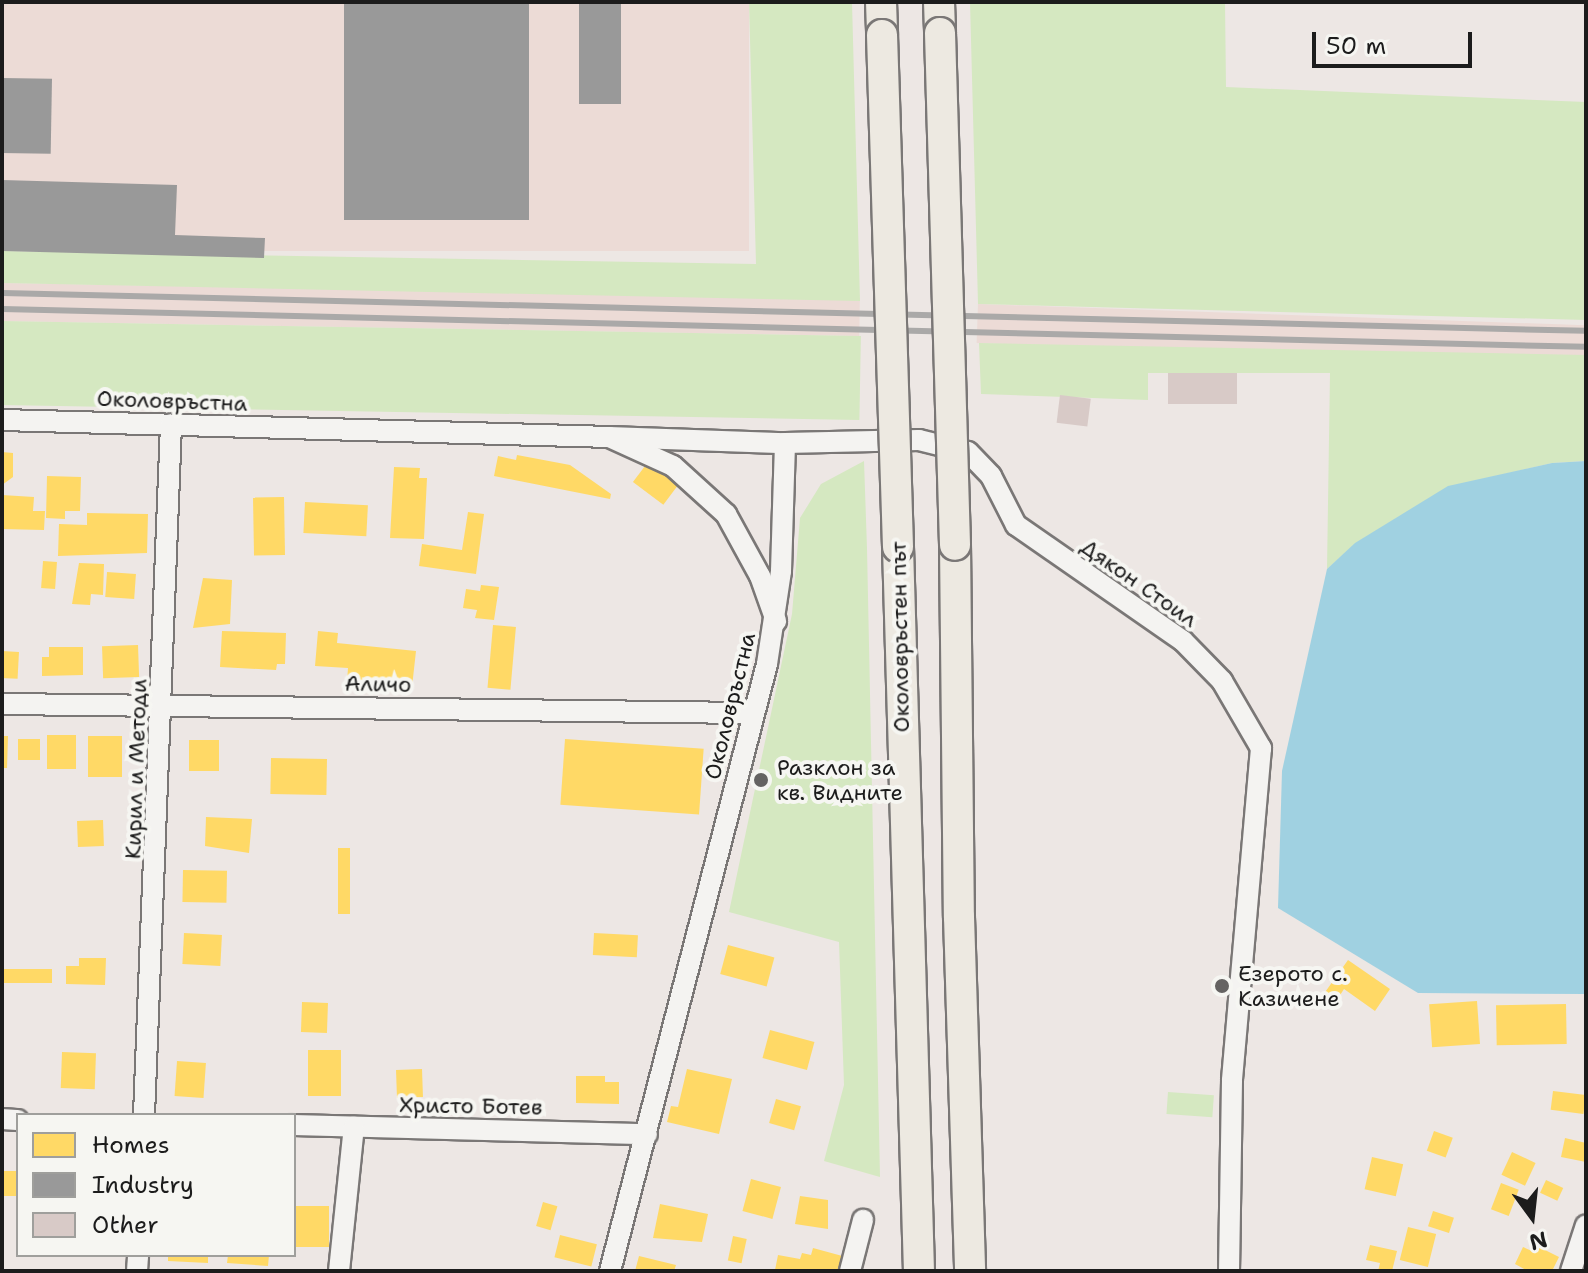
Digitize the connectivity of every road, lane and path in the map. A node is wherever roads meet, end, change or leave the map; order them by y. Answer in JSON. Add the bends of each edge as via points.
{"nodes":[{"id":1,"x":881,"y":2,"type":"edge"},
{"id":2,"x":939,"y":2,"type":"edge"},
{"id":3,"x":2,"y":420,"type":"edge"},
{"id":4,"x":171,"y":425,"type":"junction"},
{"id":5,"x":609,"y":437,"type":"junction"},
{"id":6,"x":785,"y":443,"type":"junction"},
{"id":7,"x":776,"y":621,"type":"junction"},
{"id":8,"x":2,"y":704,"type":"edge"},
{"id":9,"x":163,"y":706,"type":"junction"},
{"id":10,"x":753,"y":713,"type":"junction"},
{"id":11,"x":144,"y":1113,"type":"edge"},
{"id":12,"x":296,"y":1125,"type":"edge"},
{"id":13,"x":354,"y":1127,"type":"junction"},
{"id":14,"x":647,"y":1134,"type":"junction"},
{"id":15,"x":863,"y":1220,"type":"dead end"},
{"id":16,"x":1586,"y":1225,"type":"edge"},
{"id":17,"x":339,"y":1271,"type":"edge"},
{"id":18,"x":610,"y":1271,"type":"edge"},
{"id":19,"x":850,"y":1271,"type":"edge"},
{"id":20,"x":919,"y":1271,"type":"edge"},
{"id":21,"x":970,"y":1271,"type":"edge"},
{"id":22,"x":1229,"y":1271,"type":"edge"},
{"id":23,"x":1571,"y":1271,"type":"edge"}],
"edges":[{"from":1,"to":20,"type":"highway","name":"Околовръстен път","bridge":true},
{"from":2,"to":21,"type":"highway","bridge":true},
{"from":3,"to":4,"type":"street","name":"Околовръстна"},
{"from":4,"to":5,"type":"street","name":"Околовръстна"},
{"from":4,"to":9,"type":"street","name":"Кирил и Методи"},
{"from":5,"to":6,"type":"street","name":"Дякон Стоил"},
{"from":5,"to":7,"type":"street","name":"Околовръстна","via":[[673,466],[726,514],[760,576]]},
{"from":6,"to":7,"type":"street"},
{"from":6,"to":22,"type":"street","name":"Дякон Стоил","via":[[919,440],[968,452],[991,476],[1016,525],[1183,641],[1246,715],[1261,748],[1261,786],[1238,976]]},
{"from":7,"to":10,"type":"street","name":"Околовръстна"},
{"from":8,"to":9,"type":"street","name":"Аличо"},
{"from":9,"to":10,"type":"street","name":"Аличо"},
{"from":9,"to":11,"type":"street","name":"Кирил и Методи"},
{"from":10,"to":14,"type":"street","name":"Околовръстна"},
{"from":12,"to":13,"type":"street","name":"Христо Ботев"},
{"from":13,"to":14,"type":"street","name":"Христо Ботев"},
{"from":13,"to":17,"type":"street"},
{"from":14,"to":18,"type":"street","name":"Околовръстна"},
{"from":15,"to":19,"type":"street"},
{"from":16,"to":23,"type":"street"}]}
